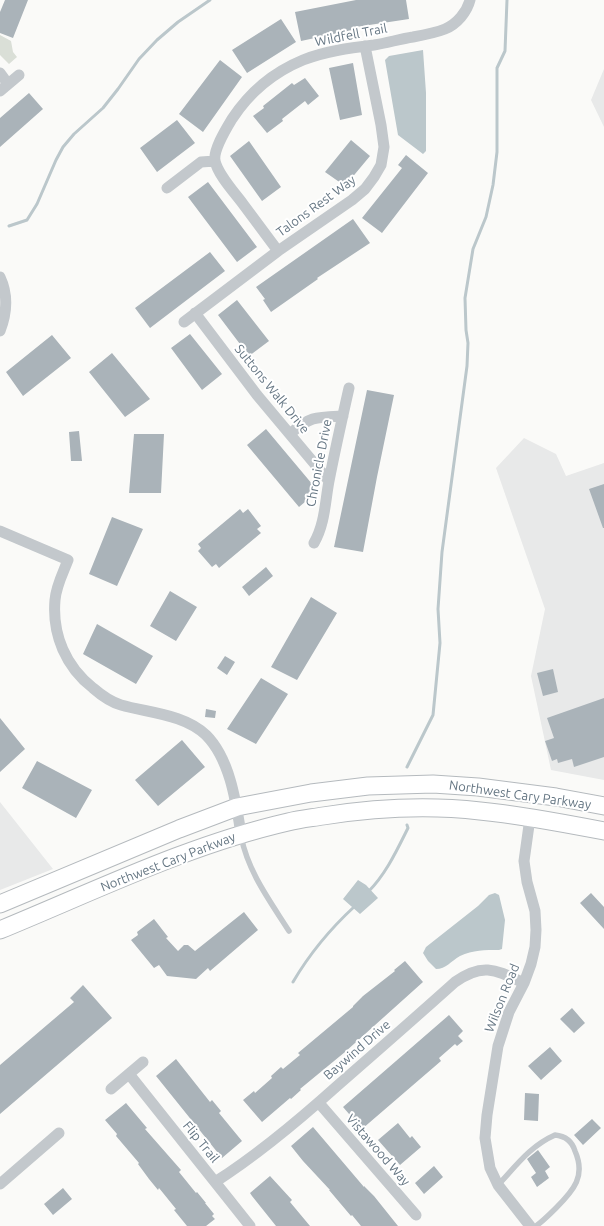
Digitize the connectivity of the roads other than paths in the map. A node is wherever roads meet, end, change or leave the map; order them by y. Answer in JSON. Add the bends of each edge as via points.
{"nodes":[{"id":1,"x":470,"y":0,"type":"edge"},
{"id":2,"x":365,"y":46,"type":"junction"},
{"id":3,"x":0,"y":73,"type":"edge"},
{"id":4,"x":19,"y":75,"type":"dead end"},
{"id":5,"x":4,"y":87,"type":"edge"},
{"id":6,"x":215,"y":161,"type":"junction"},
{"id":7,"x":168,"y":188,"type":"dead end"},
{"id":8,"x":278,"y":251,"type":"junction"},
{"id":9,"x":0,"y":277,"type":"edge"},
{"id":10,"x":195,"y":313,"type":"junction"},
{"id":11,"x":184,"y":322,"type":"dead end"},
{"id":12,"x":0,"y":331,"type":"edge"},
{"id":13,"x":349,"y":388,"type":"dead end"},
{"id":14,"x":343,"y":416,"type":"junction"},
{"id":15,"x":290,"y":434,"type":"junction"},
{"id":16,"x":329,"y":481,"type":"junction"},
{"id":17,"x":0,"y":531,"type":"edge"},
{"id":18,"x":314,"y":543,"type":"dead end"},
{"id":19,"x":604,"y":806,"type":"edge"},
{"id":20,"x":237,"y":807,"type":"junction"},
{"id":21,"x":530,"y":818,"type":"junction"},
{"id":22,"x":604,"y":832,"type":"edge"},
{"id":23,"x":241,"y":834,"type":"junction"},
{"id":24,"x":0,"y":904,"type":"edge"},
{"id":25,"x":0,"y":930,"type":"edge"},
{"id":26,"x":290,"y":931,"type":"dead end"},
{"id":27,"x":524,"y":982,"type":"junction"},
{"id":28,"x":143,"y":1062,"type":"dead end"},
{"id":29,"x":129,"y":1074,"type":"junction"},
{"id":30,"x":112,"y":1089,"type":"dead end"},
{"id":31,"x":319,"y":1103,"type":"junction"},
{"id":32,"x":59,"y":1133,"type":"dead end"},
{"id":33,"x":215,"y":1182,"type":"junction"},
{"id":34,"x":0,"y":1184,"type":"edge"},
{"id":35,"x":498,"y":1185,"type":"junction"},
{"id":36,"x":416,"y":1215,"type":"dead end"},
{"id":37,"x":247,"y":1225,"type":"edge"},
{"id":38,"x":530,"y":1226,"type":"edge"},
{"id":39,"x":536,"y":1226,"type":"edge"}],
"edges":[{"from":1,"to":2,"type":"street","name":"Wildfell Trail","via":[[462,17],[446,29]]},
{"from":2,"to":6,"type":"street","name":"Wildfell Trail","via":[[332,51],[303,60],[269,79],[251,95],[235,115],[222,136]]},
{"from":2,"to":8,"type":"street","name":"Talons Rest Way","via":[[384,147],[381,165],[369,183],[352,200]]},
{"from":3,"to":5,"type":"street"},
{"from":4,"to":5,"type":"street"},
{"from":6,"to":7,"type":"street","via":[[201,162]]},
{"from":6,"to":8,"type":"street","via":[[229,186]]},
{"from":8,"to":10,"type":"street","name":"Talons Rest Way"},
{"from":9,"to":12,"type":"street","via":[[6,306]]},
{"from":10,"to":11,"type":"street","name":"Talons Rest Way"},
{"from":10,"to":15,"type":"street","name":"Suttons Walk Drive"},
{"from":13,"to":14,"type":"street","name":"Chronicle Drive"},
{"from":14,"to":15,"type":"street","via":[[317,418],[303,423]]},
{"from":14,"to":16,"type":"street","name":"Chronicle Drive"},
{"from":15,"to":16,"type":"street","name":"Suttons Walk Drive"},
{"from":16,"to":18,"type":"street","name":"Chronicle Drive","via":[[323,519]]},
{"from":17,"to":20,"type":"street","via":[[68,560],[57,590],[54,613],[58,636],[68,661],[84,682],[99,694],[120,704],[184,721],[205,735],[221,756]]},
{"from":19,"to":20,"type":"main road","name":"Northwest Cary Parkway","via":[[556,797],[433,784],[368,786],[311,793]]},
{"from":20,"to":23,"type":"street"},
{"from":20,"to":24,"type":"main road","name":"Northwest Cary Parkway"},
{"from":21,"to":22,"type":"main road","name":"Northwest Cary Parkway"},
{"from":21,"to":23,"type":"main road","name":"Northwest Cary Parkway","via":[[478,811],[400,809],[342,813],[290,821]]},
{"from":21,"to":27,"type":"street","name":"Wilson Road","via":[[524,861],[535,911],[536,930],[535,947]]},
{"from":23,"to":25,"type":"main road","name":"Northwest Cary Parkway","via":[[203,846]]},
{"from":23,"to":26,"type":"lane","via":[[255,878]]},
{"from":27,"to":31,"type":"street","name":"Baywind Drive","via":[[485,969],[465,975]]},
{"from":27,"to":35,"type":"street","name":"Wilson Road","via":[[509,1012],[498,1046],[487,1115],[485,1138],[490,1168]]},
{"from":28,"to":29,"type":"street"},
{"from":29,"to":30,"type":"street"},
{"from":29,"to":33,"type":"street","name":"Flip Trail"},
{"from":31,"to":33,"type":"street","name":"Baywind Drive","via":[[252,1158]]},
{"from":31,"to":36,"type":"street","name":"Vistawood Way"},
{"from":32,"to":34,"type":"street"},
{"from":33,"to":37,"type":"street","name":"Flip Trail"},
{"from":35,"to":38,"type":"street","name":"Wilson Road"},
{"from":35,"to":39,"type":"lane","via":[[533,1148],[555,1135],[566,1138],[575,1150],[578,1160],[580,1173],[576,1186]]}]}
